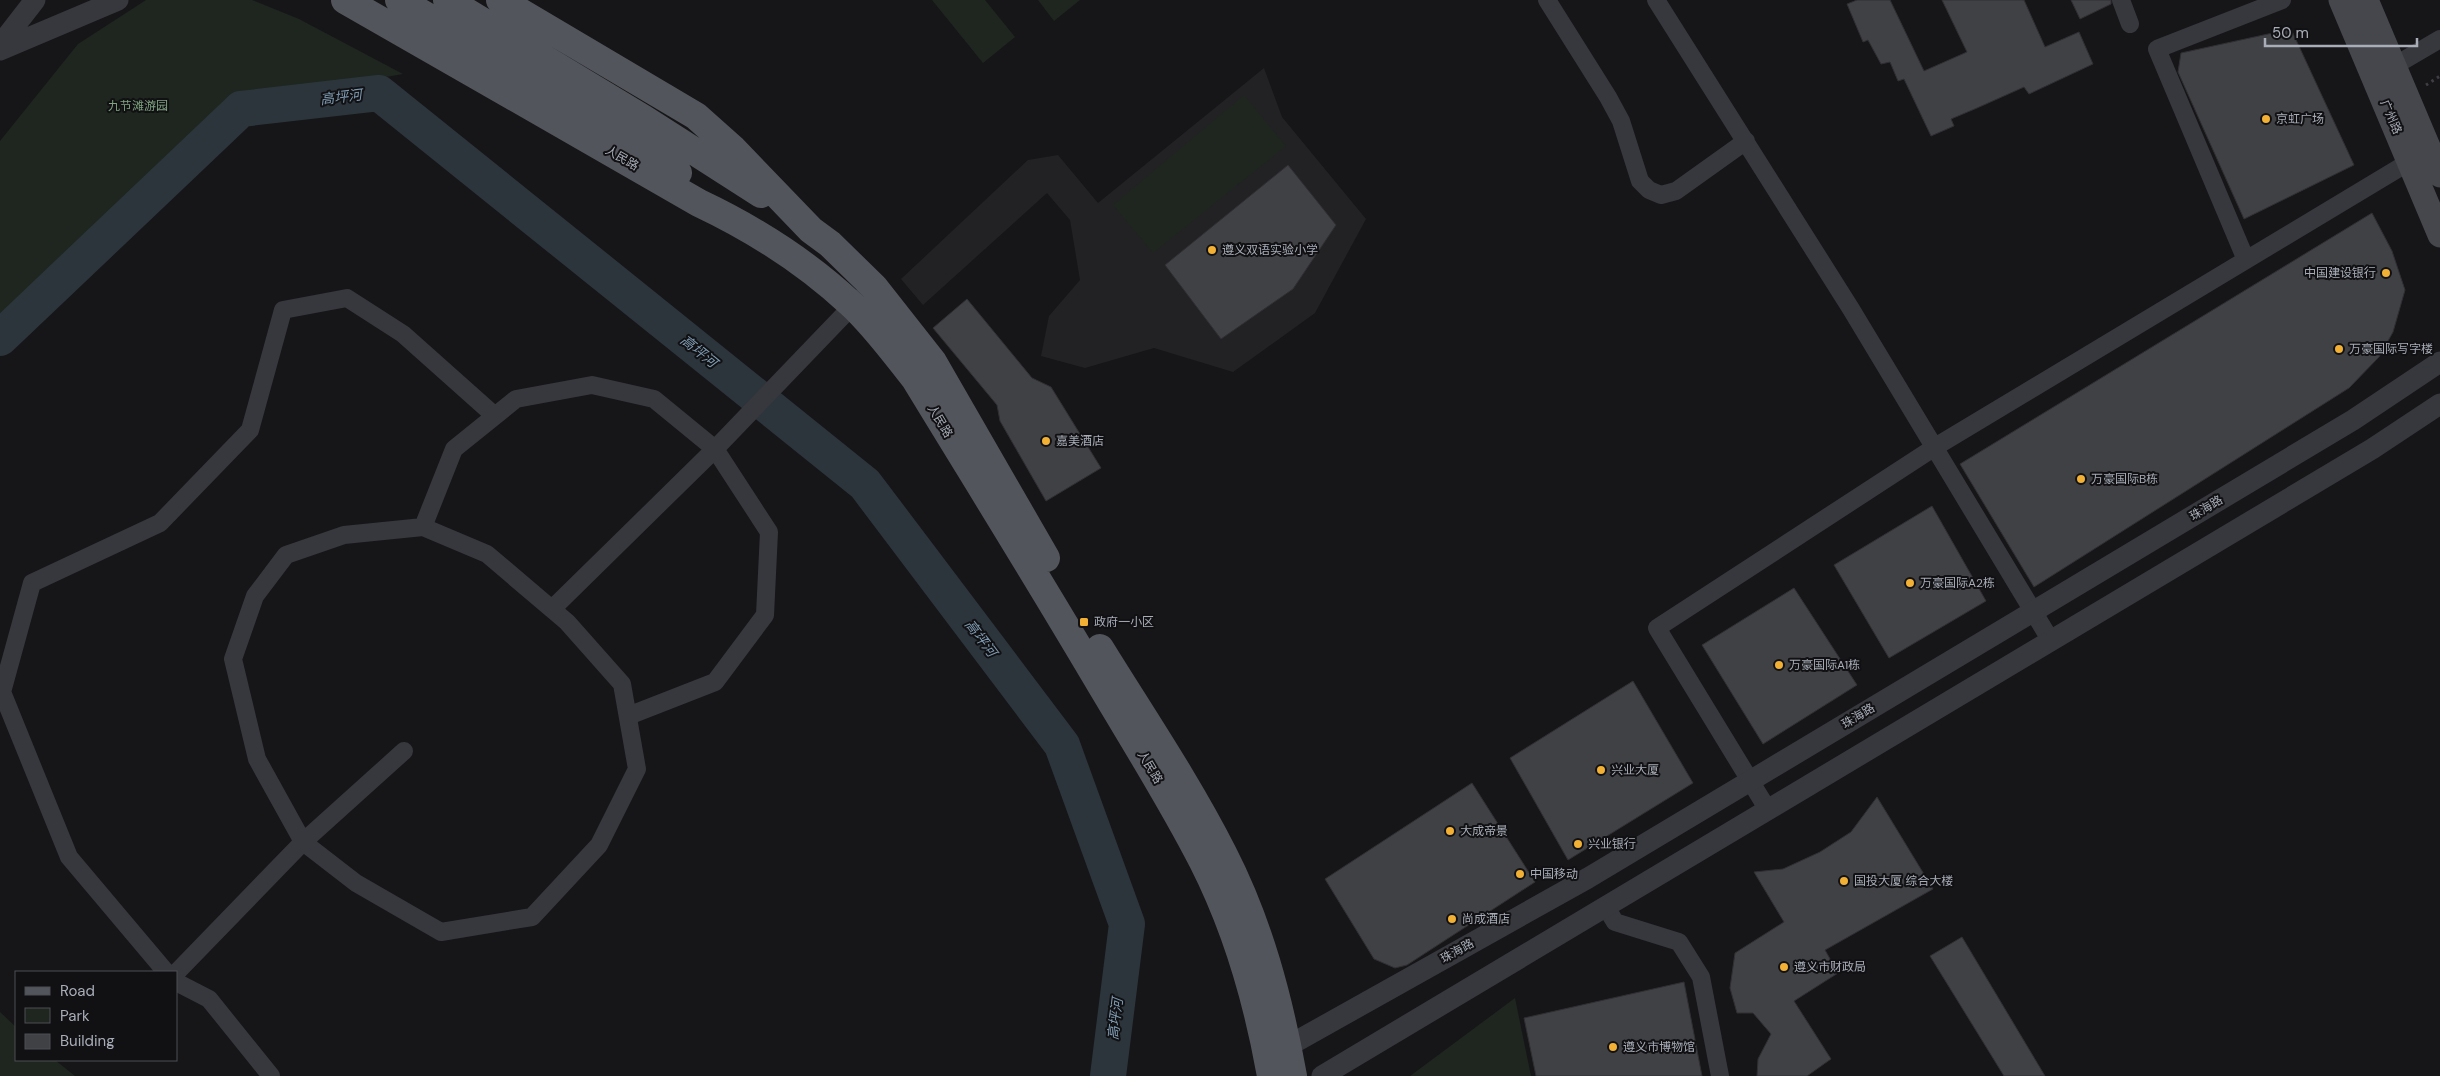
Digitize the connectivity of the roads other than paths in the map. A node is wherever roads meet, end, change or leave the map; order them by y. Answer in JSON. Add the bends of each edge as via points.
{"nodes":[{"id":1,"x":35,"y":0,"type":"edge"},
{"id":2,"x":118,"y":0,"type":"edge"},
{"id":3,"x":345,"y":0,"type":"edge"},
{"id":4,"x":399,"y":0,"type":"edge"},
{"id":5,"x":446,"y":0,"type":"edge"},
{"id":6,"x":500,"y":0,"type":"edge"},
{"id":7,"x":1546,"y":0,"type":"edge"},
{"id":8,"x":1656,"y":0,"type":"edge"},
{"id":9,"x":2121,"y":0,"type":"edge"},
{"id":10,"x":2282,"y":0,"type":"edge"},
{"id":11,"x":2341,"y":0,"type":"edge"},
{"id":12,"x":2366,"y":0,"type":"edge"},
{"id":13,"x":2130,"y":24,"type":"dead end"},
{"id":14,"x":2440,"y":39,"type":"edge"},
{"id":15,"x":0,"y":45,"type":"edge"},
{"id":16,"x":0,"y":50,"type":"edge"},
{"id":17,"x":2394,"y":66,"type":"junction"},
{"id":18,"x":1746,"y":141,"type":"junction"},
{"id":19,"x":2409,"y":162,"type":"junction"},
{"id":20,"x":2440,"y":175,"type":"edge"},
{"id":21,"x":811,"y":230,"type":"junction"},
{"id":22,"x":2440,"y":235,"type":"edge"},
{"id":23,"x":2246,"y":260,"type":"junction"},
{"id":24,"x":802,"y":265,"type":"junction"},
{"id":25,"x":874,"y":287,"type":"junction"},
{"id":26,"x":851,"y":304,"type":"junction"},
{"id":27,"x":2440,"y":362,"type":"edge"},
{"id":28,"x":2440,"y":404,"type":"edge"},
{"id":29,"x":495,"y":416,"type":"junction"},
{"id":30,"x":1934,"y":447,"type":"junction"},
{"id":31,"x":715,"y":449,"type":"junction"},
{"id":32,"x":424,"y":527,"type":"junction"},
{"id":33,"x":552,"y":609,"type":"junction"},
{"id":34,"x":2033,"y":612,"type":"junction"},
{"id":35,"x":2050,"y":641,"type":"junction"},
{"id":36,"x":628,"y":716,"type":"junction"},
{"id":37,"x":404,"y":751,"type":"dead end"},
{"id":38,"x":1750,"y":781,"type":"junction"},
{"id":39,"x":1768,"y":810,"type":"junction"},
{"id":40,"x":303,"y":842,"type":"junction"},
{"id":41,"x":1606,"y":907,"type":"junction"},
{"id":42,"x":165,"y":971,"type":"edge"},
{"id":43,"x":178,"y":971,"type":"edge"},
{"id":44,"x":178,"y":983,"type":"edge"},
{"id":45,"x":1275,"y":1058,"type":"edge"},
{"id":46,"x":270,"y":1076,"type":"edge"},
{"id":47,"x":1294,"y":1076,"type":"edge"},
{"id":48,"x":1322,"y":1076,"type":"edge"},
{"id":49,"x":1720,"y":1076,"type":"edge"}],
"edges":[{"from":1,"to":15,"type":"street"},
{"from":2,"to":16,"type":"street"},
{"from":3,"to":24,"type":"main road","name":"人民路","via":[[738,222]]},
{"from":4,"to":24,"type":"main road","via":[[599,117]]},
{"from":5,"to":21,"type":"main road","via":[[741,180]]},
{"from":6,"to":21,"type":"main road","name":"人民路","via":[[696,116],[733,149]]},
{"from":7,"to":18,"type":"street","via":[[1608,97],[1620,121],[1640,181],[1649,190],[1661,195],[1676,190]]},
{"from":8,"to":18,"type":"street"},
{"from":9,"to":13,"type":"street"},
{"from":10,"to":23,"type":"street","via":[[2157,49]]},
{"from":11,"to":19,"type":"main road","name":"广州路"},
{"from":12,"to":17,"type":"main road","name":"广州路"},
{"from":14,"to":17,"type":"street"},
{"from":17,"to":20,"type":"main road","name":"广州路"},
{"from":18,"to":30,"type":"street"},
{"from":19,"to":22,"type":"main road","name":"广州路"},
{"from":19,"to":23,"type":"street"},
{"from":21,"to":25,"type":"main road","name":"人民路"},
{"from":23,"to":30,"type":"street"},
{"from":24,"to":26,"type":"main road","name":"人民路"},
{"from":25,"to":26,"type":"street"},
{"from":25,"to":45,"type":"main road","name":"人民路","via":[[934,362],[1060,583],[1188,789],[1219,846],[1254,924],[1274,984]]},
{"from":26,"to":31,"type":"street"},
{"from":26,"to":45,"type":"main road","name":"人民路","via":[[915,380],[1169,800],[1204,863],[1234,932]]},
{"from":27,"to":34,"type":"street","name":"珠海路","via":[[2354,420]]},
{"from":28,"to":35,"type":"street","via":[[2372,449]]},
{"from":29,"to":31,"type":"street","via":[[516,399],[592,385],[654,399]]},
{"from":29,"to":32,"type":"street","via":[[454,449]]},
{"from":29,"to":42,"type":"street","via":[[402,334],[347,298],[282,310],[250,430],[160,523],[32,583],[2,692],[70,857]]},
{"from":30,"to":34,"type":"street"},
{"from":30,"to":38,"type":"street","via":[[1657,628]]},
{"from":31,"to":33,"type":"street"},
{"from":31,"to":36,"type":"street","via":[[769,532],[765,615],[715,682]]},
{"from":32,"to":33,"type":"street","via":[[487,554]]},
{"from":32,"to":40,"type":"street","via":[[344,535],[286,555],[254,596],[233,659],[257,759]]},
{"from":33,"to":36,"type":"street","via":[[622,684]]},
{"from":34,"to":35,"type":"street"},
{"from":34,"to":38,"type":"street","name":"珠海路"},
{"from":35,"to":39,"type":"street"},
{"from":36,"to":40,"type":"street","via":[[637,768],[599,845],[532,917],[441,932],[356,883]]},
{"from":37,"to":40,"type":"street"},
{"from":38,"to":39,"type":"street"},
{"from":38,"to":45,"type":"street","name":"珠海路"},
{"from":39,"to":41,"type":"street"},
{"from":40,"to":43,"type":"street"},
{"from":41,"to":48,"type":"street"},
{"from":41,"to":49,"type":"street","via":[[1615,922],[1679,942],[1701,977]]},
{"from":44,"to":46,"type":"street","via":[[209,999]]},
{"from":45,"to":47,"type":"main road","name":"人民路"}]}
